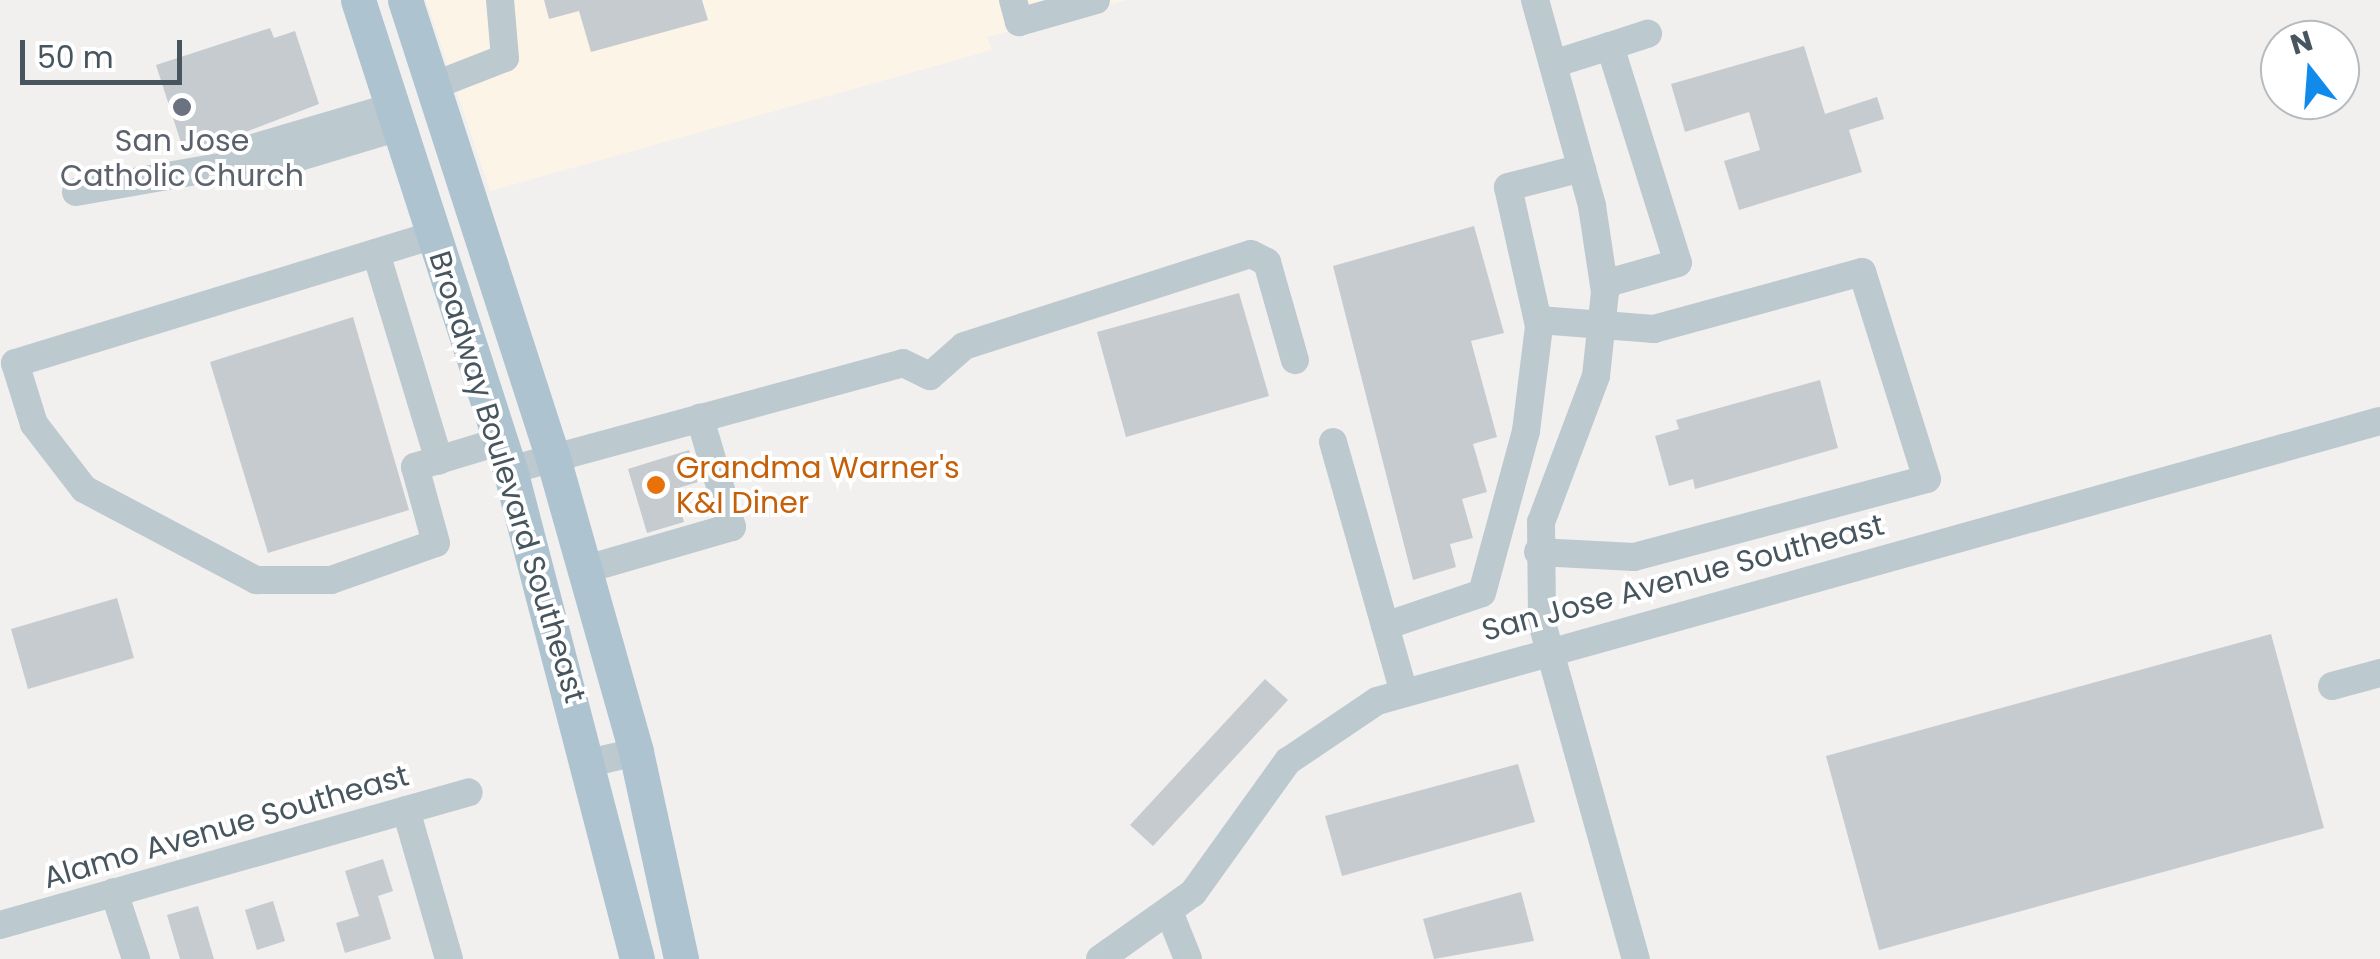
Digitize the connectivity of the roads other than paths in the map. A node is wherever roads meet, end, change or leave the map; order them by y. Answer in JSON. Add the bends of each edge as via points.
{"nodes":[{"id":1,"x":358,"y":0,"type":"edge"},
{"id":2,"x":405,"y":0,"type":"edge"},
{"id":3,"x":500,"y":0,"type":"edge"},
{"id":4,"x":1013,"y":0,"type":"edge"},
{"id":5,"x":1096,"y":0,"type":"edge"},
{"id":6,"x":1535,"y":0,"type":"edge"},
{"id":7,"x":1648,"y":34,"type":"dead end"},
{"id":8,"x":1610,"y":46,"type":"junction"},
{"id":9,"x":1553,"y":64,"type":"junction"},
{"id":10,"x":435,"y":94,"type":"junction"},
{"id":11,"x":396,"y":116,"type":"junction"},
{"id":12,"x":1582,"y":168,"type":"junction"},
{"id":13,"x":76,"y":192,"type":"dead end"},
{"id":14,"x":434,"y":235,"type":"junction"},
{"id":15,"x":376,"y":253,"type":"junction"},
{"id":16,"x":1604,"y":284,"type":"junction"},
{"id":17,"x":1539,"y":320,"type":"junction"},
{"id":18,"x":1604,"y":328,"type":"junction"},
{"id":19,"x":1295,"y":360,"type":"dead end"},
{"id":20,"x":700,"y":418,"type":"junction"},
{"id":21,"x":2380,"y":421,"type":"edge"},
{"id":22,"x":1333,"y":442,"type":"dead end"},
{"id":23,"x":505,"y":455,"type":"junction"},
{"id":24,"x":553,"y":458,"type":"junction"},
{"id":25,"x":439,"y":460,"type":"junction"},
{"id":26,"x":1538,"y":552,"type":"junction"},
{"id":27,"x":583,"y":570,"type":"junction"},
{"id":28,"x":1385,"y":626,"type":"junction"},
{"id":29,"x":1548,"y":648,"type":"junction"},
{"id":30,"x":2380,"y":673,"type":"edge"},
{"id":31,"x":2332,"y":686,"type":"dead end"},
{"id":32,"x":1403,"y":690,"type":"junction"},
{"id":33,"x":636,"y":752,"type":"junction"},
{"id":34,"x":592,"y":762,"type":"junction"},
{"id":35,"x":469,"y":792,"type":"dead end"},
{"id":36,"x":406,"y":810,"type":"junction"},
{"id":37,"x":114,"y":892,"type":"junction"},
{"id":38,"x":1170,"y":914,"type":"junction"},
{"id":39,"x":0,"y":925,"type":"edge"},
{"id":40,"x":136,"y":959,"type":"edge"},
{"id":41,"x":449,"y":959,"type":"edge"},
{"id":42,"x":638,"y":959,"type":"edge"},
{"id":43,"x":681,"y":959,"type":"edge"},
{"id":44,"x":1100,"y":959,"type":"edge"},
{"id":45,"x":1188,"y":959,"type":"edge"},
{"id":46,"x":1636,"y":959,"type":"edge"}],
"edges":[{"from":1,"to":11,"type":"main road","name":"Broadway Boulevard Southeast"},
{"from":2,"to":10,"type":"main road","name":"Broadway Boulevard Southeast"},
{"from":3,"to":10,"type":"street","via":[[505,58]]},
{"from":4,"to":5,"type":"street","via":[[1018,22]]},
{"from":6,"to":9,"type":"street"},
{"from":7,"to":8,"type":"street"},
{"from":8,"to":9,"type":"street"},
{"from":8,"to":16,"type":"street","via":[[1678,262]]},
{"from":9,"to":12,"type":"street"},
{"from":10,"to":11,"type":"street"},
{"from":10,"to":24,"type":"main road","name":"Broadway Boulevard Southeast"},
{"from":11,"to":13,"type":"street","via":[[246,150],[225,166]]},
{"from":11,"to":14,"type":"main road","name":"Broadway Boulevard Southeast"},
{"from":12,"to":16,"type":"street"},
{"from":12,"to":17,"type":"street","via":[[1508,187]]},
{"from":14,"to":15,"type":"street"},
{"from":14,"to":23,"type":"main road","name":"Broadway Boulevard Southeast"},
{"from":15,"to":25,"type":"street"},
{"from":15,"to":25,"type":"street","via":[[15,363],[34,424],[84,489],[256,580],[331,580],[436,543],[415,468]]},
{"from":16,"to":18,"type":"street"},
{"from":17,"to":18,"type":"street"},
{"from":17,"to":28,"type":"street","via":[[1526,431],[1482,593]]},
{"from":18,"to":26,"type":"street","via":[[1596,376],[1552,481]]},
{"from":18,"to":26,"type":"street","via":[[1654,329],[1862,272],[1927,479],[1634,557]]},
{"from":19,"to":20,"type":"street","via":[[1266,262],[1252,254],[964,346],[930,376],[903,363]]},
{"from":20,"to":24,"type":"street"},
{"from":20,"to":27,"type":"street","via":[[732,527]]},
{"from":21,"to":29,"type":"street","name":"San Jose Avenue Southeast"},
{"from":22,"to":28,"type":"street"},
{"from":23,"to":24,"type":"street"},
{"from":23,"to":25,"type":"street"},
{"from":23,"to":34,"type":"main road","name":"Broadway Boulevard Southeast"},
{"from":24,"to":27,"type":"main road","name":"Broadway Boulevard Southeast"},
{"from":26,"to":29,"type":"street"},
{"from":27,"to":33,"type":"main road","name":"Broadway Boulevard Southeast"},
{"from":28,"to":32,"type":"street"},
{"from":29,"to":32,"type":"street","name":"San Jose Avenue Southeast"},
{"from":29,"to":46,"type":"street"},
{"from":30,"to":31,"type":"street"},
{"from":32,"to":38,"type":"street","name":"San Jose Avenue Southeast","via":[[1288,761]]},
{"from":33,"to":34,"type":"street"},
{"from":33,"to":43,"type":"main road","name":"Broadway Boulevard Southeast"},
{"from":34,"to":42,"type":"main road","name":"Broadway Boulevard Southeast"},
{"from":35,"to":36,"type":"street","name":"Alamo Avenue Southeast"},
{"from":36,"to":37,"type":"street","name":"Alamo Avenue Southeast"},
{"from":36,"to":41,"type":"street"},
{"from":37,"to":39,"type":"street","name":"Alamo Avenue Southeast"},
{"from":37,"to":40,"type":"street"},
{"from":38,"to":44,"type":"street","name":"San Jose Avenue Southeast"},
{"from":38,"to":45,"type":"street"}]}
